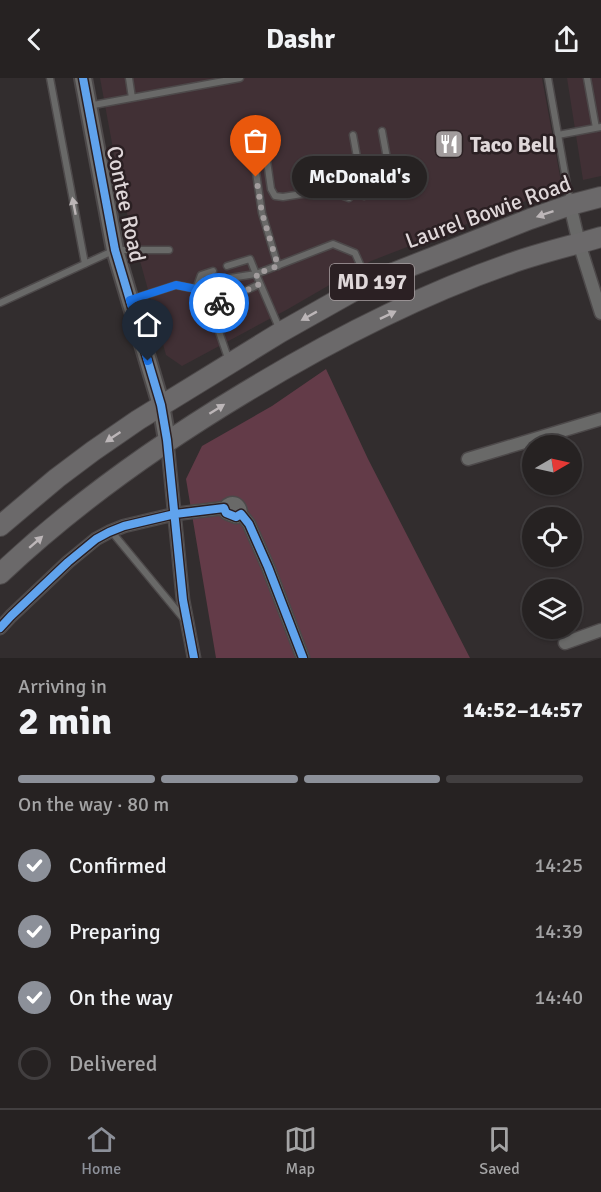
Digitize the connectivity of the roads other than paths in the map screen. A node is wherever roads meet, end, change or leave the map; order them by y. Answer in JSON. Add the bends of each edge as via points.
{"nodes":[{"id":1,"x":50,"y":78,"type":"edge"},
{"id":2,"x":83,"y":78,"type":"edge"},
{"id":3,"x":129,"y":78,"type":"edge"},
{"id":4,"x":240,"y":78,"type":"edge"},
{"id":5,"x":548,"y":78,"type":"edge"},
{"id":6,"x":587,"y":78,"type":"edge"},
{"id":7,"x":132,"y":98,"type":"junction"},
{"id":8,"x":88,"y":106,"type":"junction"},
{"id":9,"x":598,"y":128,"type":"edge"},
{"id":10,"x":382,"y":131,"type":"dead end"},
{"id":11,"x":353,"y":135,"type":"dead end"},
{"id":12,"x":558,"y":135,"type":"junction"},
{"id":13,"x":266,"y":154,"type":"dead end"},
{"id":14,"x":254,"y":159,"type":"dead end"},
{"id":15,"x":393,"y":191,"type":"dead end"},
{"id":16,"x":364,"y":196,"type":"dead end"},
{"id":17,"x":601,"y":197,"type":"edge"},
{"id":18,"x":350,"y":198,"type":"dead end"},
{"id":19,"x":570,"y":205,"type":"junction"},
{"id":20,"x":601,"y":237,"type":"edge"},
{"id":21,"x":579,"y":243,"type":"junction"},
{"id":22,"x":116,"y":250,"type":"junction"},
{"id":23,"x":169,"y":250,"type":"dead end"},
{"id":24,"x":85,"y":264,"type":"junction"},
{"id":25,"x":227,"y":266,"type":"dead end"},
{"id":26,"x":278,"y":266,"type":"junction"},
{"id":27,"x":213,"y":271,"type":"dead end"},
{"id":28,"x":256,"y":274,"type":"junction"},
{"id":29,"x":230,"y":278,"type":"dead end"},
{"id":30,"x":216,"y":283,"type":"dead end"},
{"id":31,"x":368,"y":283,"type":"junction"},
{"id":32,"x":260,"y":284,"type":"junction"},
{"id":33,"x":196,"y":289,"type":"junction"},
{"id":34,"x":130,"y":300,"type":"junction"},
{"id":35,"x":0,"y":303,"type":"edge"},
{"id":36,"x":210,"y":307,"type":"junction"},
{"id":37,"x":601,"y":313,"type":"edge"},
{"id":38,"x":280,"y":332,"type":"junction"},
{"id":39,"x":230,"y":364,"type":"junction"},
{"id":40,"x":161,"y":405,"type":"junction"},
{"id":41,"x":601,"y":419,"type":"edge"},
{"id":42,"x":168,"y":440,"type":"junction"},
{"id":43,"x":468,"y":459,"type":"dead end"},
{"id":44,"x":175,"y":514,"type":"junction"},
{"id":45,"x":0,"y":526,"type":"edge"},
{"id":46,"x":111,"y":531,"type":"junction"},
{"id":47,"x":0,"y":574,"type":"edge"},
{"id":48,"x":188,"y":623,"type":"junction"},
{"id":49,"x":0,"y":628,"type":"edge"},
{"id":50,"x":601,"y":630,"type":"edge"},
{"id":51,"x":565,"y":643,"type":"dead end"},
{"id":52,"x":194,"y":658,"type":"edge"},
{"id":53,"x":303,"y":658,"type":"edge"}],
"edges":[{"from":24,"to":1,"type":"lane","one_way":true},
{"from":2,"to":8,"type":"street","name":"Contee Road"},
{"from":3,"to":7,"type":"lane"},
{"from":4,"to":7,"type":"lane"},
{"from":5,"to":12,"type":"lane"},
{"from":6,"to":9,"type":"lane"},
{"from":7,"to":8,"type":"lane"},
{"from":8,"to":22,"type":"street","name":"Contee Road"},
{"from":9,"to":12,"type":"lane"},
{"from":10,"to":15,"type":"lane"},
{"from":11,"to":16,"type":"lane"},
{"from":12,"to":19,"type":"lane"},
{"from":13,"to":18,"type":"lane","via":[[271,189],[276,196],[327,190]]},
{"from":14,"to":26,"type":"lane","via":[[262,213]]},
{"from":17,"to":19,"type":"main road","name":"Laurel Bowie Road","number":"MD 197"},
{"from":19,"to":21,"type":"street"},
{"from":19,"to":31,"type":"main road","name":"Laurel Bowie Road","number":"MD 197","one_way":true},
{"from":20,"to":21,"type":"main road","number":"MD 197"},
{"from":21,"to":37,"type":"street"},
{"from":42,"to":21,"type":"main road","number":"MD 197","one_way":true,"via":[[295,362],[405,307],[510,264]]},
{"from":22,"to":23,"type":"lane"},
{"from":22,"to":24,"type":"lane"},
{"from":22,"to":34,"type":"street","name":"Contee Road"},
{"from":24,"to":35,"type":"lane"},
{"from":25,"to":28,"type":"lane","via":[[250,259]]},
{"from":26,"to":28,"type":"lane"},
{"from":26,"to":31,"type":"lane","via":[[333,244],[355,253]]},
{"from":27,"to":33,"type":"lane","via":[[201,275]]},
{"from":28,"to":29,"type":"lane"},
{"from":28,"to":32,"type":"lane"},
{"from":30,"to":33,"type":"lane"},
{"from":31,"to":38,"type":"main road","name":"Laurel Bowie Road","number":"MD 197","one_way":true},
{"from":32,"to":36,"type":"lane"},
{"from":32,"to":38,"type":"lane"},
{"from":33,"to":34,"type":"lane","via":[[176,285]]},
{"from":33,"to":36,"type":"lane"},
{"from":34,"to":40,"type":"street","name":"Contee Road"},
{"from":36,"to":39,"type":"lane"},
{"from":38,"to":39,"type":"main road","name":"Laurel Bowie Road","number":"MD 197"},
{"from":39,"to":40,"type":"main road","name":"Laurel Bowie Road","number":"MD 197"},
{"from":40,"to":42,"type":"street","name":"Contee Road"},
{"from":40,"to":45,"type":"main road","name":"Laurel Bowie Road","number":"MD 197","one_way":true,"via":[[57,478]]},
{"from":41,"to":43,"type":"street"},
{"from":42,"to":44,"type":"street"},
{"from":47,"to":42,"type":"main road","number":"MD 197","one_way":true,"via":[[84,501]]},
{"from":44,"to":46,"type":"street"},
{"from":44,"to":48,"type":"street"},
{"from":44,"to":53,"type":"street","via":[[224,508],[236,517],[242,514],[268,567]]},
{"from":46,"to":48,"type":"lane"},
{"from":46,"to":49,"type":"street","via":[[68,562]]},
{"from":48,"to":52,"type":"street"},
{"from":50,"to":51,"type":"street"}]}
